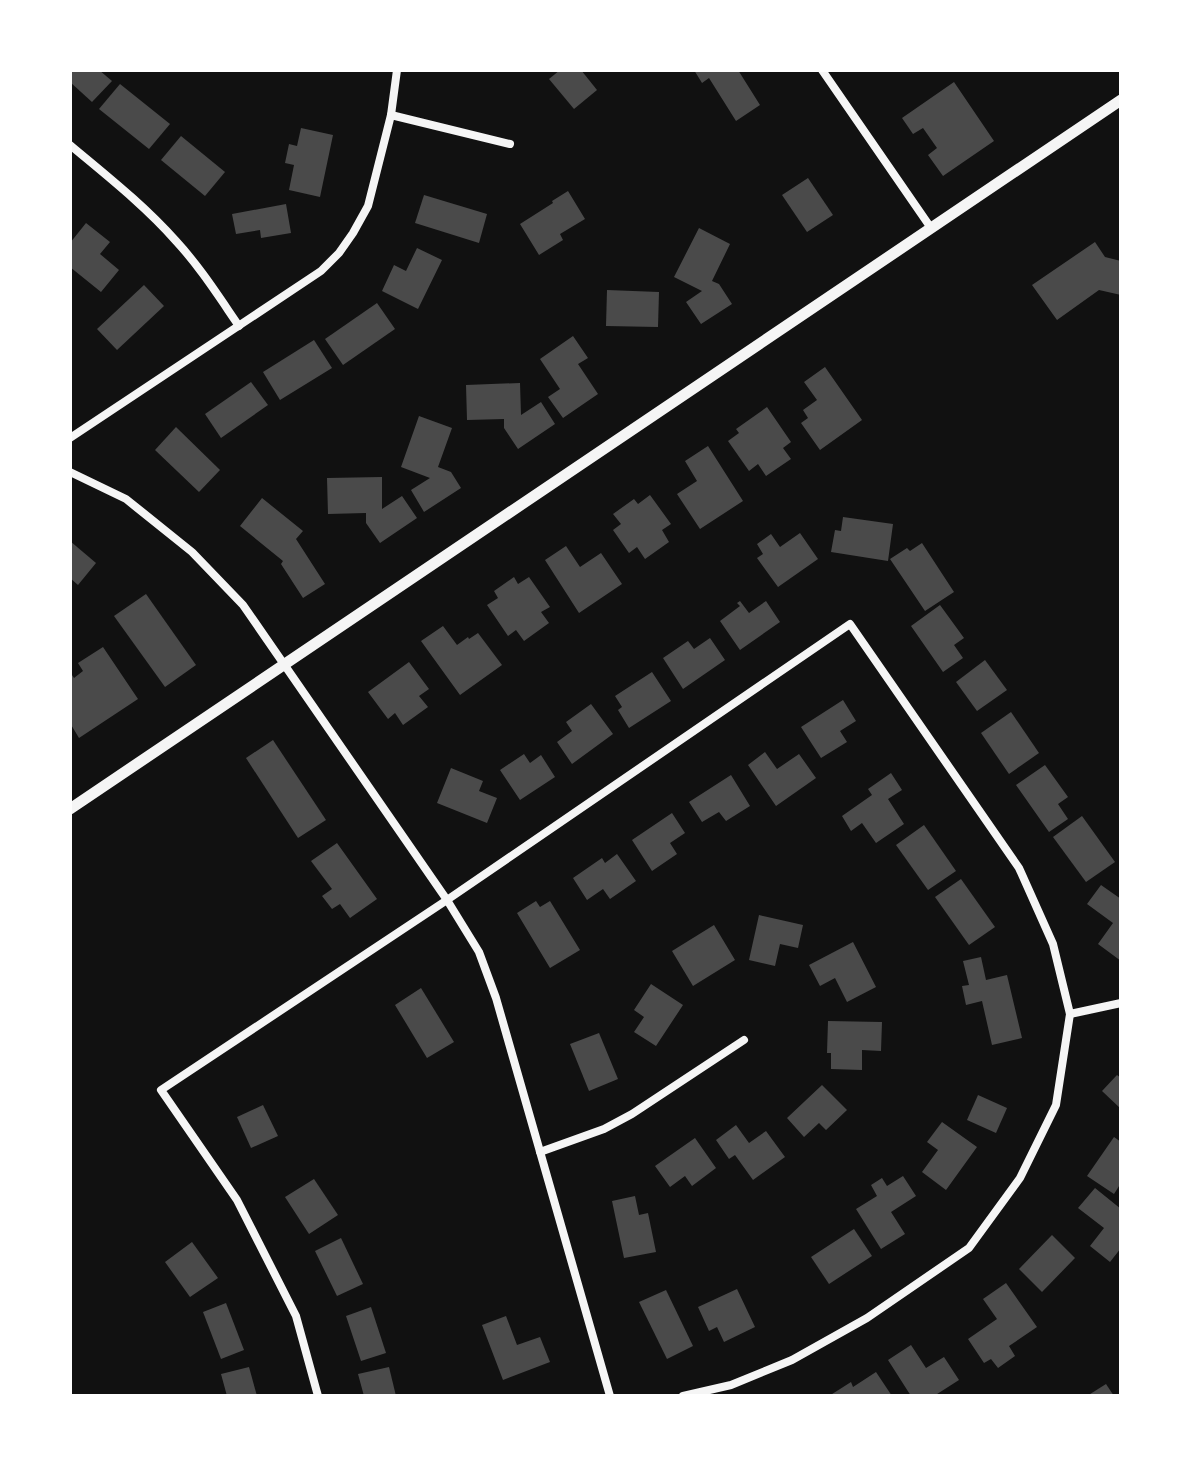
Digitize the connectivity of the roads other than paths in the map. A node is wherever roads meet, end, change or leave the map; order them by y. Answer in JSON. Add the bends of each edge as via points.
{"nodes":[{"id":1,"x":397,"y":70,"type":"edge"},
{"id":2,"x":822,"y":70,"type":"edge"},
{"id":3,"x":1121,"y":100,"type":"edge"},
{"id":4,"x":391,"y":115,"type":"junction"},
{"id":5,"x":510,"y":144,"type":"dead end"},
{"id":6,"x":70,"y":145,"type":"edge"},
{"id":7,"x":931,"y":228,"type":"junction"},
{"id":8,"x":239,"y":326,"type":"junction"},
{"id":9,"x":70,"y":438,"type":"edge"},
{"id":10,"x":70,"y":472,"type":"edge"},
{"id":11,"x":284,"y":665,"type":"junction"},
{"id":12,"x":70,"y":809,"type":"edge"},
{"id":13,"x":447,"y":900,"type":"junction"},
{"id":14,"x":1121,"y":1003,"type":"edge"},
{"id":15,"x":1070,"y":1014,"type":"junction"},
{"id":16,"x":744,"y":1040,"type":"dead end"},
{"id":17,"x":540,"y":1152,"type":"junction"},
{"id":18,"x":318,"y":1396,"type":"edge"},
{"id":19,"x":610,"y":1396,"type":"edge"},
{"id":20,"x":683,"y":1396,"type":"edge"}],
"edges":[{"from":1,"to":4,"type":"street"},
{"from":2,"to":7,"type":"street"},
{"from":3,"to":7,"type":"street"},
{"from":4,"to":5,"type":"street"},
{"from":4,"to":8,"type":"street","via":[[368,206],[339,253]]},
{"from":6,"to":8,"type":"street","via":[[177,242]]},
{"from":7,"to":11,"type":"street"},
{"from":8,"to":9,"type":"street"},
{"from":10,"to":11,"type":"street","via":[[126,499],[192,552],[243,605]]},
{"from":11,"to":12,"type":"street"},
{"from":11,"to":13,"type":"street"},
{"from":13,"to":15,"type":"street","via":[[850,624],[1019,868],[1053,944]]},
{"from":13,"to":17,"type":"street","via":[[479,952],[496,998]]},
{"from":13,"to":18,"type":"street","via":[[161,1090],[237,1200],[277,1277],[296,1316]]},
{"from":14,"to":15,"type":"street"},
{"from":15,"to":20,"type":"street","via":[[1056,1105],[1020,1178],[969,1248],[867,1318],[792,1360],[731,1385]]},
{"from":16,"to":17,"type":"street","via":[[632,1114]]},
{"from":17,"to":19,"type":"street"}]}
